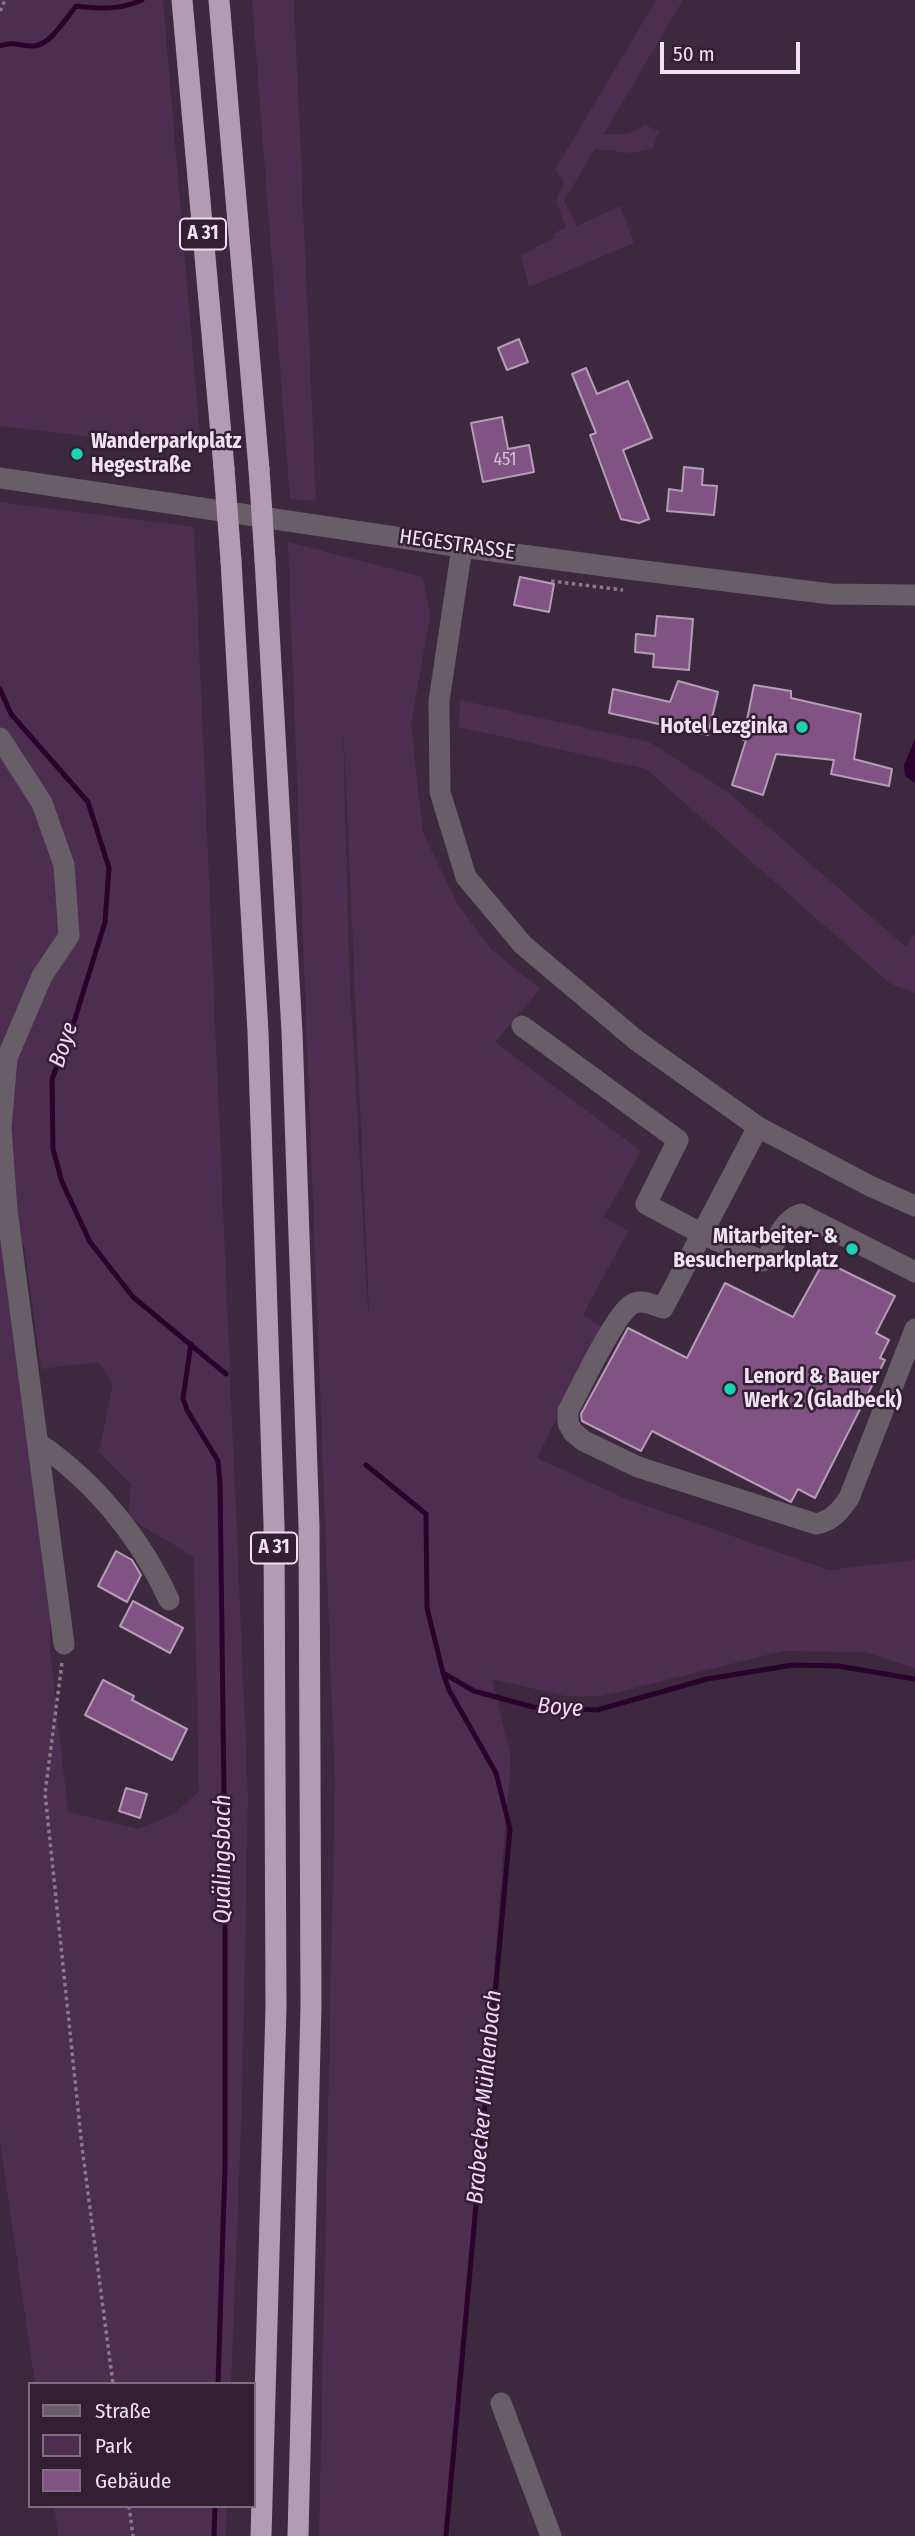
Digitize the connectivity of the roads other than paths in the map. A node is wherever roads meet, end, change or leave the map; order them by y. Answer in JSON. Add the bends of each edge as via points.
{"nodes":[{"id":1,"x":182,"y":0,"type":"edge"},
{"id":2,"x":219,"y":0,"type":"edge"},
{"id":3,"x":0,"y":478,"type":"edge"},
{"id":4,"x":462,"y":547,"type":"junction"},
{"id":5,"x":915,"y":595,"type":"edge"},
{"id":6,"x":0,"y":738,"type":"edge"},
{"id":7,"x":522,"y":1026,"type":"dead end"},
{"id":8,"x":758,"y":1127,"type":"junction"},
{"id":9,"x":915,"y":1206,"type":"edge"},
{"id":10,"x":702,"y":1234,"type":"junction"},
{"id":11,"x":915,"y":1272,"type":"edge"},
{"id":12,"x":915,"y":1329,"type":"edge"},
{"id":13,"x":38,"y":1443,"type":"junction"},
{"id":14,"x":169,"y":1600,"type":"dead end"},
{"id":15,"x":64,"y":1644,"type":"road end"},
{"id":16,"x":501,"y":2403,"type":"dead end"},
{"id":17,"x":261,"y":2536,"type":"edge"},
{"id":18,"x":298,"y":2536,"type":"edge"},
{"id":19,"x":551,"y":2536,"type":"edge"}],
"edges":[{"from":1,"to":17,"type":"highway","number":"A 31","bridge":true,"via":[[231,561],[258,1032],[274,1525],[276,2008]]},
{"from":2,"to":18,"type":"highway","number":"A 31","bridge":true,"via":[[265,560],[292,1032],[309,1526],[311,2005]]},
{"from":3,"to":4,"type":"street","name":"HEGESTRASSE"},
{"from":4,"to":5,"type":"street","name":"HEGESTRASSE","via":[[831,594]]},
{"from":4,"to":8,"type":"street","via":[[439,701],[439,740],[440,792],[466,877],[523,944],[636,1040]]},
{"from":6,"to":13,"type":"street","via":[[42,803],[64,865],[69,936],[42,976],[7,1058],[1,1128],[7,1210]]},
{"from":7,"to":10,"type":"street","via":[[678,1140],[646,1204]]},
{"from":8,"to":9,"type":"street"},
{"from":8,"to":10,"type":"street"},
{"from":10,"to":11,"type":"street","via":[[762,1261],[786,1223],[801,1214]]},
{"from":10,"to":12,"type":"street","via":[[663,1308],[639,1301],[618,1318],[568,1410],[568,1423],[584,1441],[638,1466],[816,1524],[827,1522],[849,1497]]},
{"from":13,"to":14,"type":"street","via":[[99,1494],[152,1564]]},
{"from":13,"to":15,"type":"street"},
{"from":16,"to":19,"type":"street"}]}
